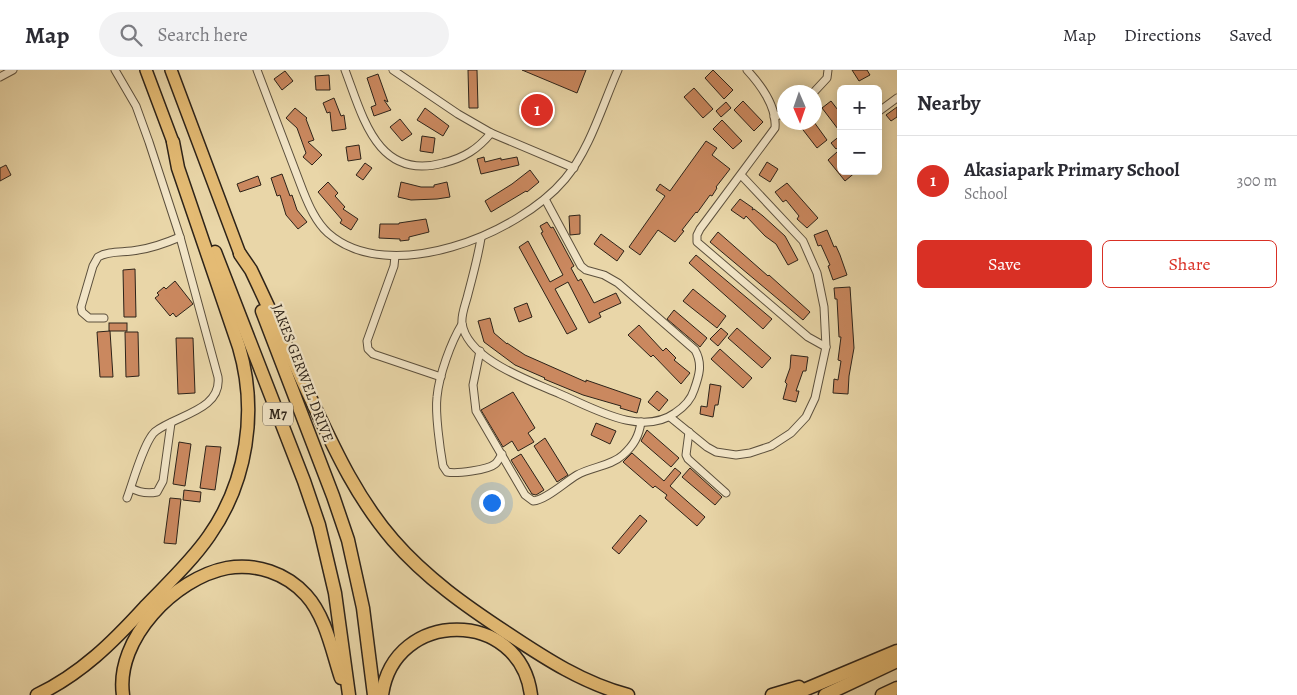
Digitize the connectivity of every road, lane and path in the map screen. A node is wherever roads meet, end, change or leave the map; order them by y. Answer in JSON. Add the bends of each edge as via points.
{"nodes":[{"id":1,"x":13,"y":70,"type":"edge"},
{"id":2,"x":115,"y":70,"type":"edge"},
{"id":3,"x":146,"y":70,"type":"edge"},
{"id":4,"x":171,"y":70,"type":"edge"},
{"id":5,"x":257,"y":70,"type":"edge"},
{"id":6,"x":345,"y":70,"type":"edge"},
{"id":7,"x":393,"y":70,"type":"edge"},
{"id":8,"x":618,"y":70,"type":"edge"},
{"id":9,"x":747,"y":70,"type":"edge"},
{"id":10,"x":828,"y":70,"type":"edge"},
{"id":11,"x":0,"y":78,"type":"edge"},
{"id":12,"x":820,"y":85,"type":"edge"},
{"id":13,"x":897,"y":98,"type":"edge"},
{"id":14,"x":882,"y":109,"type":"edge"},
{"id":15,"x":777,"y":116,"type":"edge"},
{"id":16,"x":774,"y":117,"type":"junction"},
{"id":17,"x":491,"y":133,"type":"junction"},
{"id":18,"x":173,"y":142,"type":"junction"},
{"id":19,"x":574,"y":168,"type":"junction"},
{"id":20,"x":741,"y":175,"type":"junction"},
{"id":21,"x":545,"y":199,"type":"junction"},
{"id":22,"x":180,"y":237,"type":"junction"},
{"id":23,"x":481,"y":238,"type":"junction"},
{"id":24,"x":240,"y":254,"type":"junction"},
{"id":25,"x":394,"y":256,"type":"junction"},
{"id":26,"x":104,"y":318,"type":"dead end"},
{"id":27,"x":462,"y":324,"type":"junction"},
{"id":28,"x":826,"y":347,"type":"junction"},
{"id":29,"x":480,"y":351,"type":"junction"},
{"id":30,"x":441,"y":377,"type":"junction"},
{"id":31,"x":670,"y":417,"type":"junction"},
{"id":32,"x":641,"y":422,"type":"junction"},
{"id":33,"x":171,"y":423,"type":"junction"},
{"id":34,"x":688,"y":432,"type":"junction"},
{"id":35,"x":502,"y":454,"type":"junction"},
{"id":36,"x":494,"y":466,"type":"junction"},
{"id":37,"x":510,"y":467,"type":"junction"},
{"id":38,"x":131,"y":488,"type":"junction"},
{"id":39,"x":726,"y":493,"type":"dead end"},
{"id":40,"x":127,"y":498,"type":"dead end"},
{"id":41,"x":897,"y":651,"type":"edge"},
{"id":42,"x":897,"y":661,"type":"edge"},
{"id":43,"x":826,"y":680,"type":"junction"},
{"id":44,"x":897,"y":688,"type":"edge"},
{"id":45,"x":37,"y":695,"type":"edge"},
{"id":46,"x":122,"y":695,"type":"edge"},
{"id":47,"x":347,"y":695,"type":"edge"},
{"id":48,"x":374,"y":695,"type":"edge"},
{"id":49,"x":382,"y":695,"type":"edge"},
{"id":50,"x":531,"y":695,"type":"edge"},
{"id":51,"x":628,"y":695,"type":"edge"},
{"id":52,"x":772,"y":695,"type":"edge"},
{"id":53,"x":792,"y":695,"type":"edge"},
{"id":54,"x":825,"y":695,"type":"edge"},
{"id":55,"x":882,"y":695,"type":"edge"}],
"edges":[{"from":1,"to":11,"type":"street"},
{"from":2,"to":22,"type":"street","via":[[136,106]]},
{"from":3,"to":18,"type":"highway","number":"M7"},
{"from":4,"to":24,"type":"highway","name":"JAKES GERWEL DRIVE","number":"M7"},
{"from":5,"to":25,"type":"street","via":[[302,191],[321,225],[352,248]]},
{"from":6,"to":17,"type":"street","via":[[366,127],[385,153],[398,161],[433,166],[448,162],[474,150]]},
{"from":7,"to":17,"type":"street"},
{"from":8,"to":19,"type":"street"},
{"from":9,"to":16,"type":"street","via":[[765,94]]},
{"from":10,"to":12,"type":"street","via":[[827,78]]},
{"from":13,"to":14,"type":"street"},
{"from":15,"to":16,"type":"street"},
{"from":16,"to":20,"type":"street","via":[[775,128]]},
{"from":17,"to":19,"type":"street"},
{"from":18,"to":45,"type":"highway","via":[[178,168],[244,368],[248,424],[242,466],[223,514],[190,560],[100,654]]},
{"from":18,"to":47,"type":"highway","number":"M7","via":[[314,510],[335,593]]},
{"from":19,"to":21,"type":"street"},
{"from":20,"to":28,"type":"street","via":[[803,241],[810,255],[824,306]]},
{"from":20,"to":28,"type":"street","via":[[700,229],[697,242],[808,337]]},
{"from":21,"to":23,"type":"street"},
{"from":21,"to":31,"type":"street","via":[[581,266],[618,283],[695,350],[700,365],[693,395]]},
{"from":22,"to":26,"type":"street","via":[[160,245],[98,257],[81,307],[89,318]]},
{"from":22,"to":33,"type":"street","via":[[219,387],[210,402]]},
{"from":23,"to":25,"type":"street","via":[[437,250]]},
{"from":23,"to":27,"type":"street"},
{"from":24,"to":48,"type":"highway","name":"JAKES GERWEL DRIVE","number":"M7","via":[[343,525],[362,600]]},
{"from":24,"to":51,"type":"highway","via":[[251,270],[345,470],[393,540],[451,595],[545,659],[584,680]]},
{"from":25,"to":30,"type":"street","via":[[394,266],[367,341],[368,349],[373,354]]},
{"from":27,"to":29,"type":"street","via":[[471,343]]},
{"from":27,"to":30,"type":"street"},
{"from":28,"to":34,"type":"street","via":[[811,408],[792,433],[776,443],[750,453],[726,454],[707,447]]},
{"from":29,"to":32,"type":"street","via":[[503,368],[526,379],[614,417]]},
{"from":29,"to":35,"type":"street","via":[[473,385],[474,404]]},
{"from":30,"to":36,"type":"street","via":[[436,403],[445,470],[455,473]]},
{"from":31,"to":32,"type":"street"},
{"from":31,"to":34,"type":"street"},
{"from":32,"to":37,"type":"street","via":[[632,446],[622,456],[578,475],[537,501],[525,495]]},
{"from":33,"to":38,"type":"street","via":[[155,431],[151,437]]},
{"from":33,"to":38,"type":"street","via":[[160,488],[148,494]]},
{"from":34,"to":39,"type":"street","via":[[688,459]]},
{"from":35,"to":36,"type":"street"},
{"from":35,"to":37,"type":"street"},
{"from":36,"to":37,"type":"street"},
{"from":38,"to":40,"type":"street"},
{"from":41,"to":43,"type":"highway"},
{"from":42,"to":54,"type":"highway"},
{"from":43,"to":52,"type":"highway"},
{"from":43,"to":53,"type":"highway"},
{"from":44,"to":55,"type":"highway"},
{"from":46,"to":47,"type":"highway","via":[[122,674],[128,650],[154,612],[202,576],[227,568],[244,567],[282,576],[308,598],[323,624]]},
{"from":49,"to":50,"type":"highway","via":[[390,668],[409,645],[433,633],[456,629],[485,634],[506,647],[524,670]]}]}
